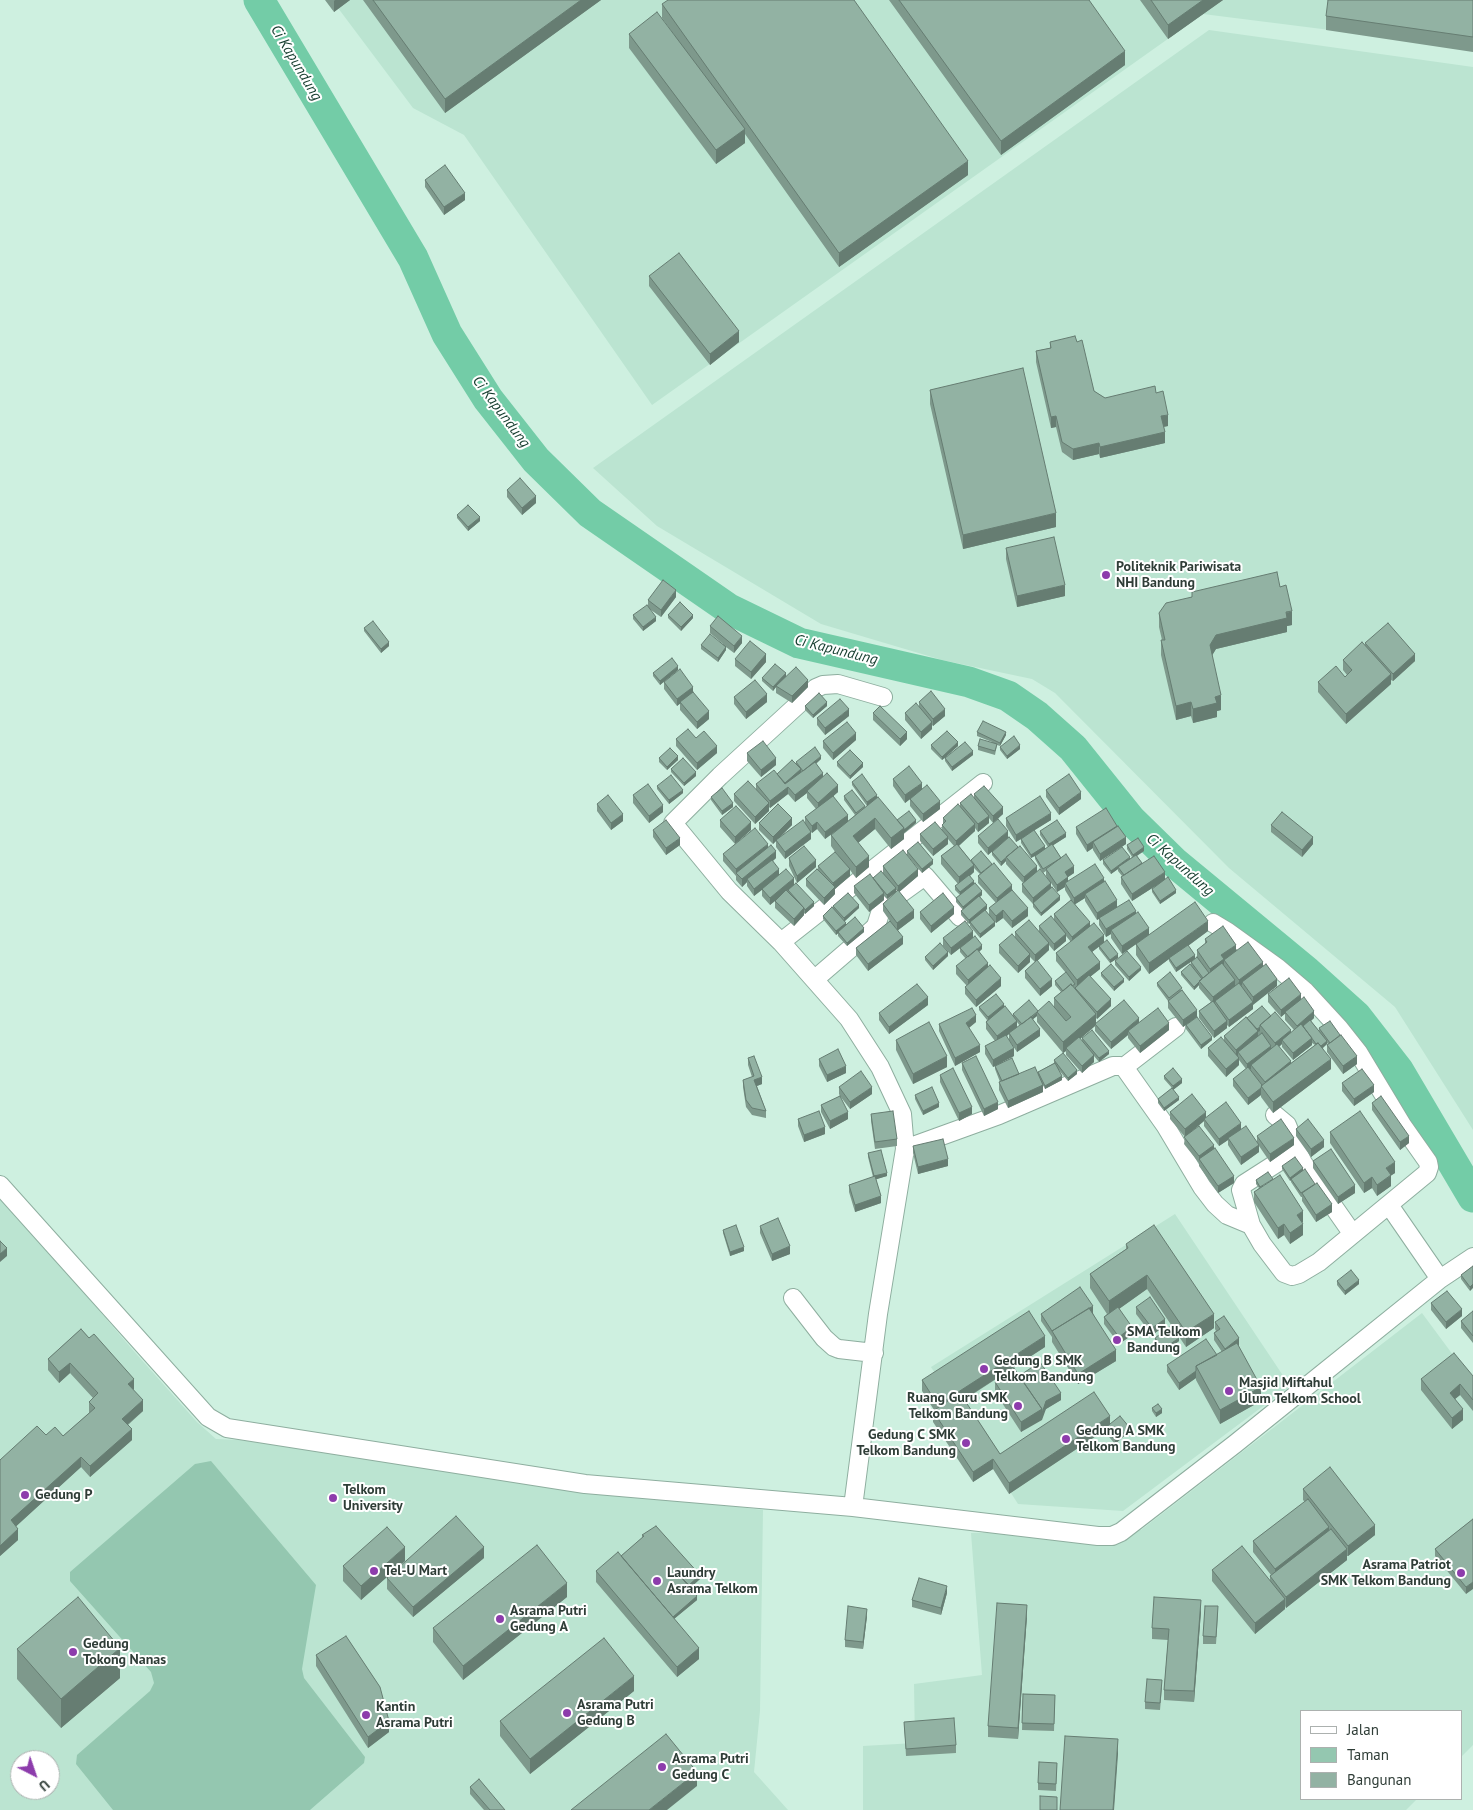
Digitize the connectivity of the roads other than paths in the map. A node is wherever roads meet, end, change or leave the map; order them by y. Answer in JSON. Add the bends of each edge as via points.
{"nodes":[{"id":1,"x":883,"y":697,"type":"dead end"},
{"id":2,"x":983,"y":783,"type":"dead end"},
{"id":3,"x":960,"y":917,"type":"edge"},
{"id":4,"x":1213,"y":924,"type":"dead end"},
{"id":5,"x":781,"y":942,"type":"junction"},
{"id":6,"x":815,"y":979,"type":"junction"},
{"id":7,"x":1176,"y":1027,"type":"dead end"},
{"id":8,"x":1124,"y":1067,"type":"junction"},
{"id":9,"x":1274,"y":1114,"type":"edge"},
{"id":10,"x":905,"y":1149,"type":"junction"},
{"id":11,"x":1297,"y":1150,"type":"junction"},
{"id":12,"x":0,"y":1184,"type":"edge"},
{"id":13,"x":1389,"y":1205,"type":"junction"},
{"id":14,"x":1251,"y":1225,"type":"junction"},
{"id":15,"x":1352,"y":1233,"type":"junction"},
{"id":16,"x":1473,"y":1257,"type":"edge"},
{"id":17,"x":1440,"y":1279,"type":"junction"},
{"id":18,"x":793,"y":1298,"type":"dead end"},
{"id":19,"x":874,"y":1353,"type":"junction"},
{"id":20,"x":853,"y":1507,"type":"junction"}],
"edges":[{"from":1,"to":5,"type":"street","via":[[838,684],[816,688],[673,823],[729,891]]},
{"from":2,"to":5,"type":"street"},
{"from":3,"to":6,"type":"street","via":[[925,876],[882,907],[872,930]]},
{"from":4,"to":13,"type":"street","via":[[1278,968],[1305,991],[1339,1028],[1358,1052],[1428,1162],[1427,1173]]},
{"from":5,"to":6,"type":"street"},
{"from":6,"to":10,"type":"street","via":[[849,1019],[880,1066],[902,1114]]},
{"from":7,"to":8,"type":"street"},
{"from":8,"to":10,"type":"street","via":[[1113,1066],[998,1115]]},
{"from":8,"to":14,"type":"street","via":[[1165,1125],[1202,1187],[1227,1215]]},
{"from":9,"to":11,"type":"street","via":[[1288,1124]]},
{"from":10,"to":19,"type":"street"},
{"from":11,"to":14,"type":"street","via":[[1244,1184],[1241,1190]]},
{"from":11,"to":15,"type":"street"},
{"from":12,"to":20,"type":"street","via":[[208,1418],[227,1428],[585,1484]]},
{"from":13,"to":15,"type":"street"},
{"from":13,"to":17,"type":"street"},
{"from":14,"to":15,"type":"street","via":[[1284,1273],[1292,1276],[1319,1262]]},
{"from":16,"to":17,"type":"street"},
{"from":17,"to":20,"type":"street","via":[[1235,1444],[1112,1536]]},
{"from":18,"to":19,"type":"street","via":[[828,1343],[839,1349]]},
{"from":19,"to":20,"type":"street"}]}
